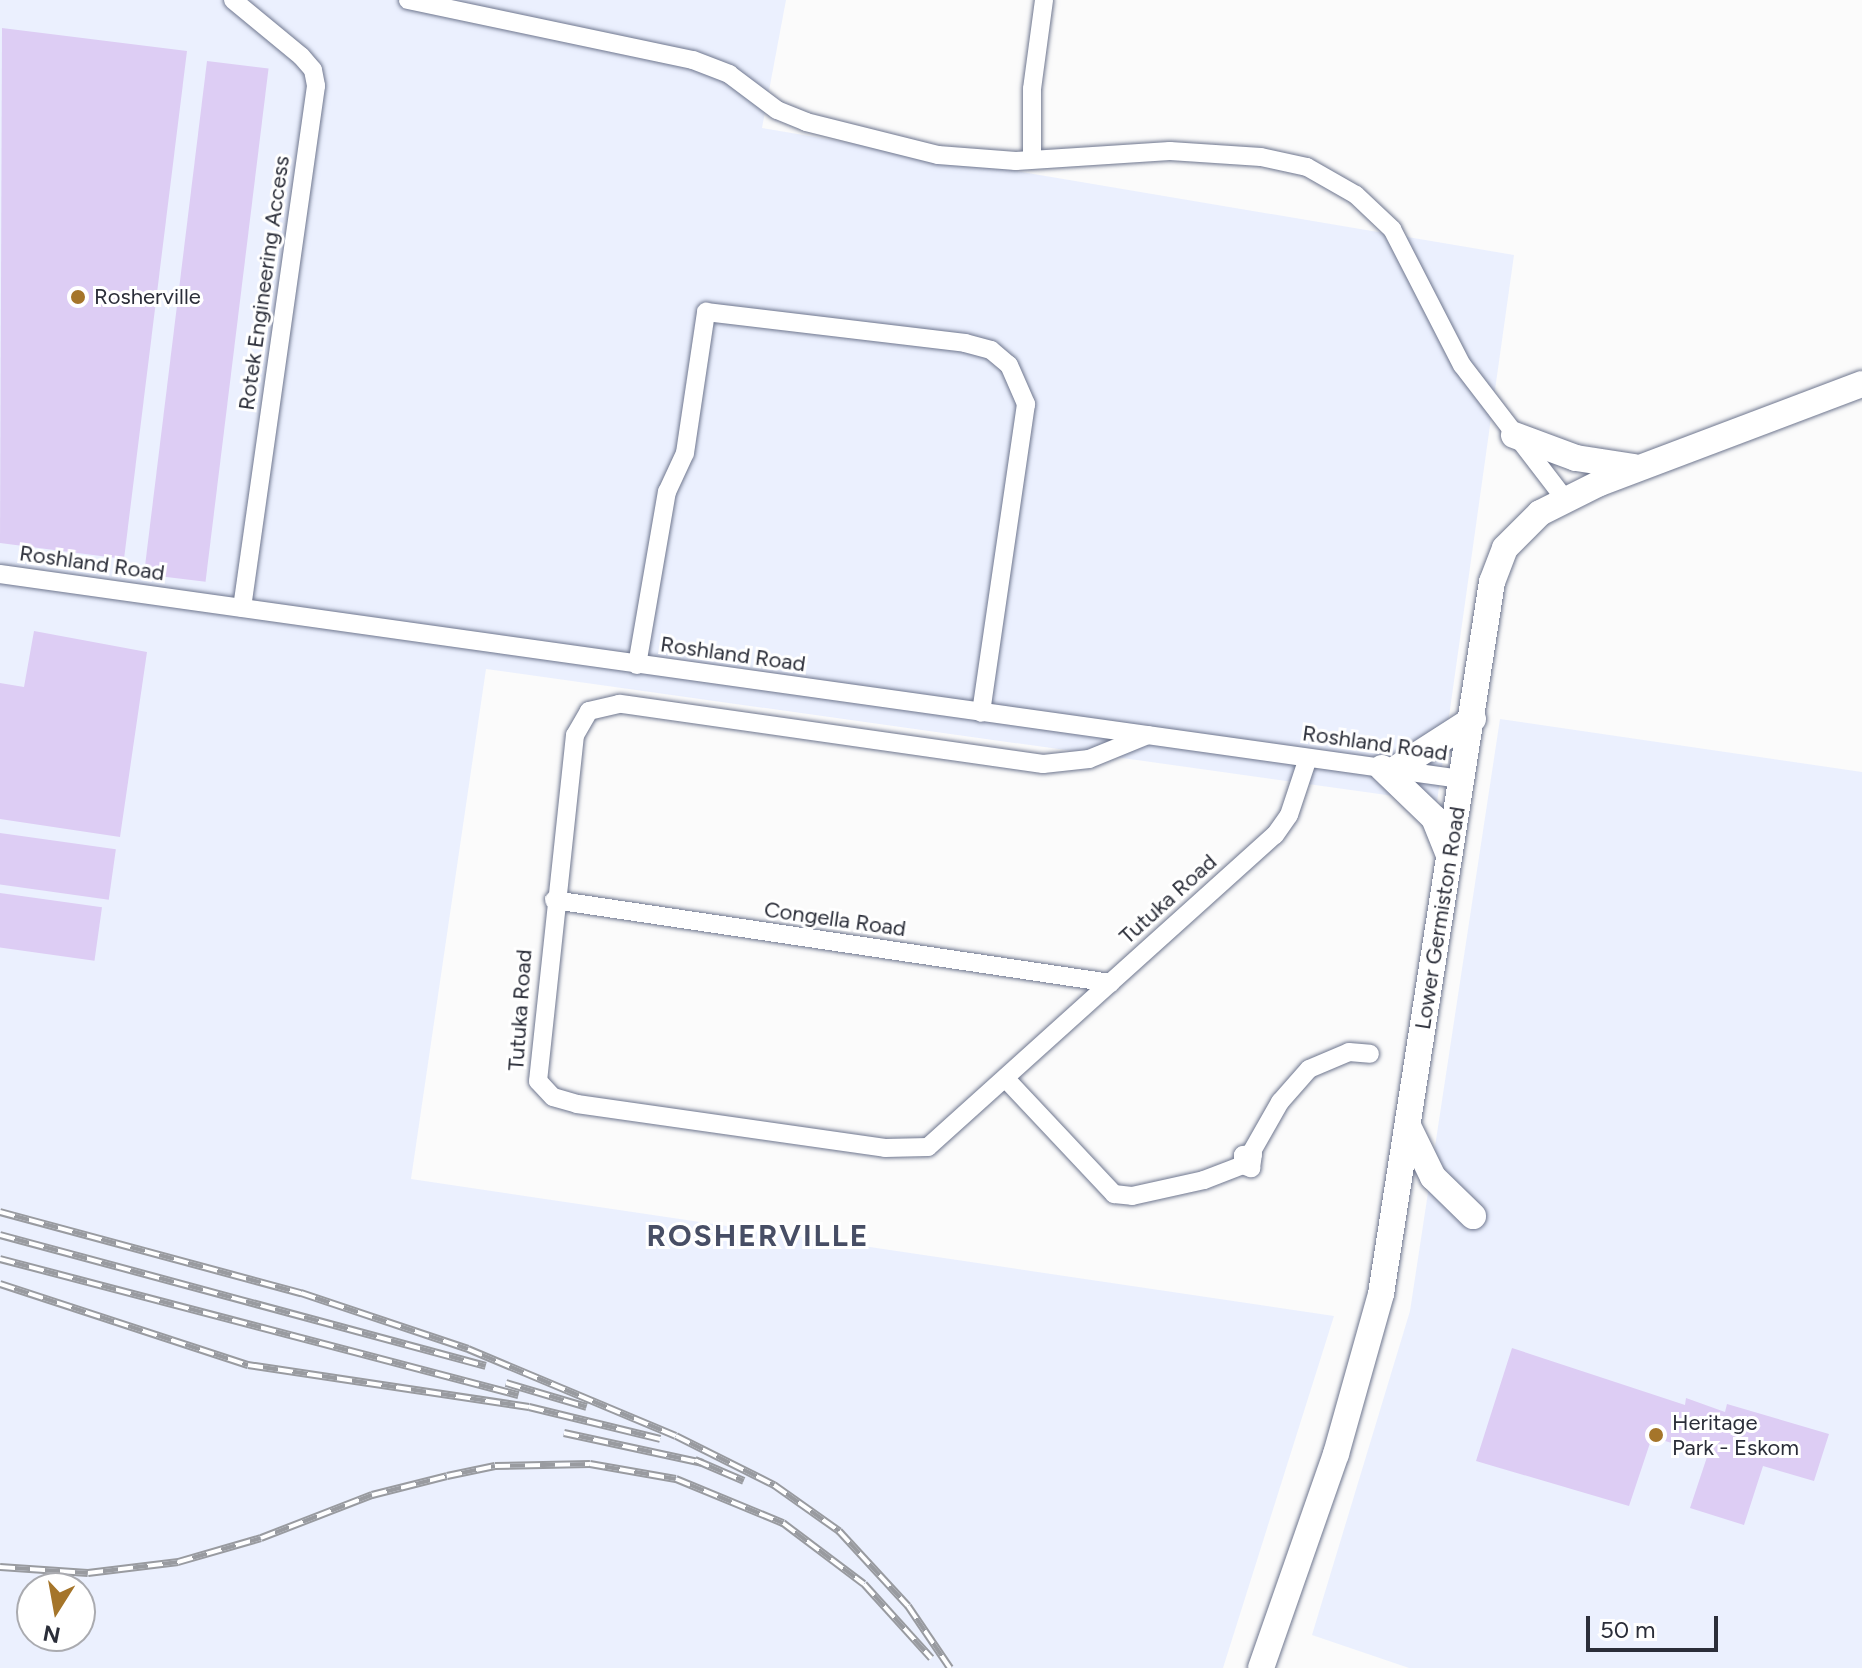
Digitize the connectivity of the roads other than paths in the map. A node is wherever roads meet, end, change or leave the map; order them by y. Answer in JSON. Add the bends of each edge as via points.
{"nodes":[{"id":1,"x":230,"y":0,"type":"edge"},
{"id":2,"x":408,"y":0,"type":"edge"},
{"id":3,"x":1044,"y":0,"type":"edge"},
{"id":4,"x":1032,"y":159,"type":"junction"},
{"id":5,"x":1862,"y":384,"type":"edge"},
{"id":6,"x":1514,"y":435,"type":"junction"},
{"id":7,"x":1643,"y":468,"type":"junction"},
{"id":8,"x":1565,"y":499,"type":"junction"},
{"id":9,"x":0,"y":574,"type":"edge"},
{"id":10,"x":242,"y":608,"type":"junction"},
{"id":11,"x":637,"y":665,"type":"junction"},
{"id":12,"x":981,"y":713,"type":"junction"},
{"id":13,"x":1473,"y":719,"type":"junction"},
{"id":14,"x":1148,"y":735,"type":"junction"},
{"id":15,"x":1308,"y":758,"type":"junction"},
{"id":16,"x":1388,"y":769,"type":"junction"},
{"id":17,"x":1461,"y":779,"type":"junction"},
{"id":18,"x":1450,"y":858,"type":"junction"},
{"id":19,"x":554,"y":900,"type":"junction"},
{"id":20,"x":1111,"y":983,"type":"junction"},
{"id":21,"x":1370,"y":1054,"type":"dead end"},
{"id":22,"x":1006,"y":1079,"type":"junction"},
{"id":23,"x":1408,"y":1126,"type":"junction"},
{"id":24,"x":1473,"y":1216,"type":"dead end"},
{"id":25,"x":1261,"y":1668,"type":"edge"}],
"edges":[{"from":1,"to":10,"type":"street","name":"Rotek Engineering Access","via":[[301,56],[313,70],[316,86]]},
{"from":2,"to":4,"type":"street","via":[[693,60],[729,74],[777,110],[845,134],[971,161]]},
{"from":3,"to":4,"type":"street","via":[[1032,89]]},
{"from":4,"to":6,"type":"street","via":[[1204,152],[1285,160],[1335,179],[1392,229],[1462,365]]},
{"from":5,"to":7,"type":"street","name":"Lower Germiston Road"},
{"from":6,"to":7,"type":"street","via":[[1576,458]]},
{"from":6,"to":8,"type":"street"},
{"from":7,"to":8,"type":"street","name":"Lower Germiston Road"},
{"from":8,"to":13,"type":"street","name":"Lower Germiston Road","via":[[1521,527],[1499,564]]},
{"from":9,"to":10,"type":"street","name":"Roshland Road"},
{"from":10,"to":11,"type":"street","name":"Roshland Road"},
{"from":11,"to":12,"type":"street","name":"Roshland Road"},
{"from":11,"to":12,"type":"street","via":[[667,492],[685,453],[706,312],[965,343],[991,350],[1009,365],[1026,404]]},
{"from":12,"to":14,"type":"street","name":"Roshland Road"},
{"from":13,"to":16,"type":"street"},
{"from":13,"to":17,"type":"street","name":"Lower Germiston Road"},
{"from":14,"to":15,"type":"street","name":"Roshland Road"},
{"from":14,"to":19,"type":"street","name":"Tutuka Road","via":[[1089,759],[1043,764],[608,703],[580,720],[575,735]]},
{"from":15,"to":16,"type":"street","name":"Roshland Road"},
{"from":15,"to":20,"type":"street","name":"Tutuka Road","via":[[1284,825]]},
{"from":16,"to":17,"type":"street","name":"Roshland Road"},
{"from":16,"to":18,"type":"street","via":[[1434,818]]},
{"from":17,"to":18,"type":"street","name":"Lower Germiston Road"},
{"from":18,"to":23,"type":"street","name":"Lower Germiston Road"},
{"from":19,"to":20,"type":"street","name":"Congella Road"},
{"from":19,"to":22,"type":"street","name":"Tutuka Road","via":[[535,1076],[563,1101],[915,1150],[940,1140]]},
{"from":20,"to":22,"type":"street","name":"Tutuka Road"},
{"from":21,"to":22,"type":"street","via":[[1349,1052],[1309,1069],[1280,1102],[1247,1159],[1183,1185],[1114,1194]]},
{"from":23,"to":24,"type":"street","via":[[1433,1177]]},
{"from":23,"to":25,"type":"street","name":"Lower Germiston Road","via":[[1374,1323],[1336,1454]]}]}
